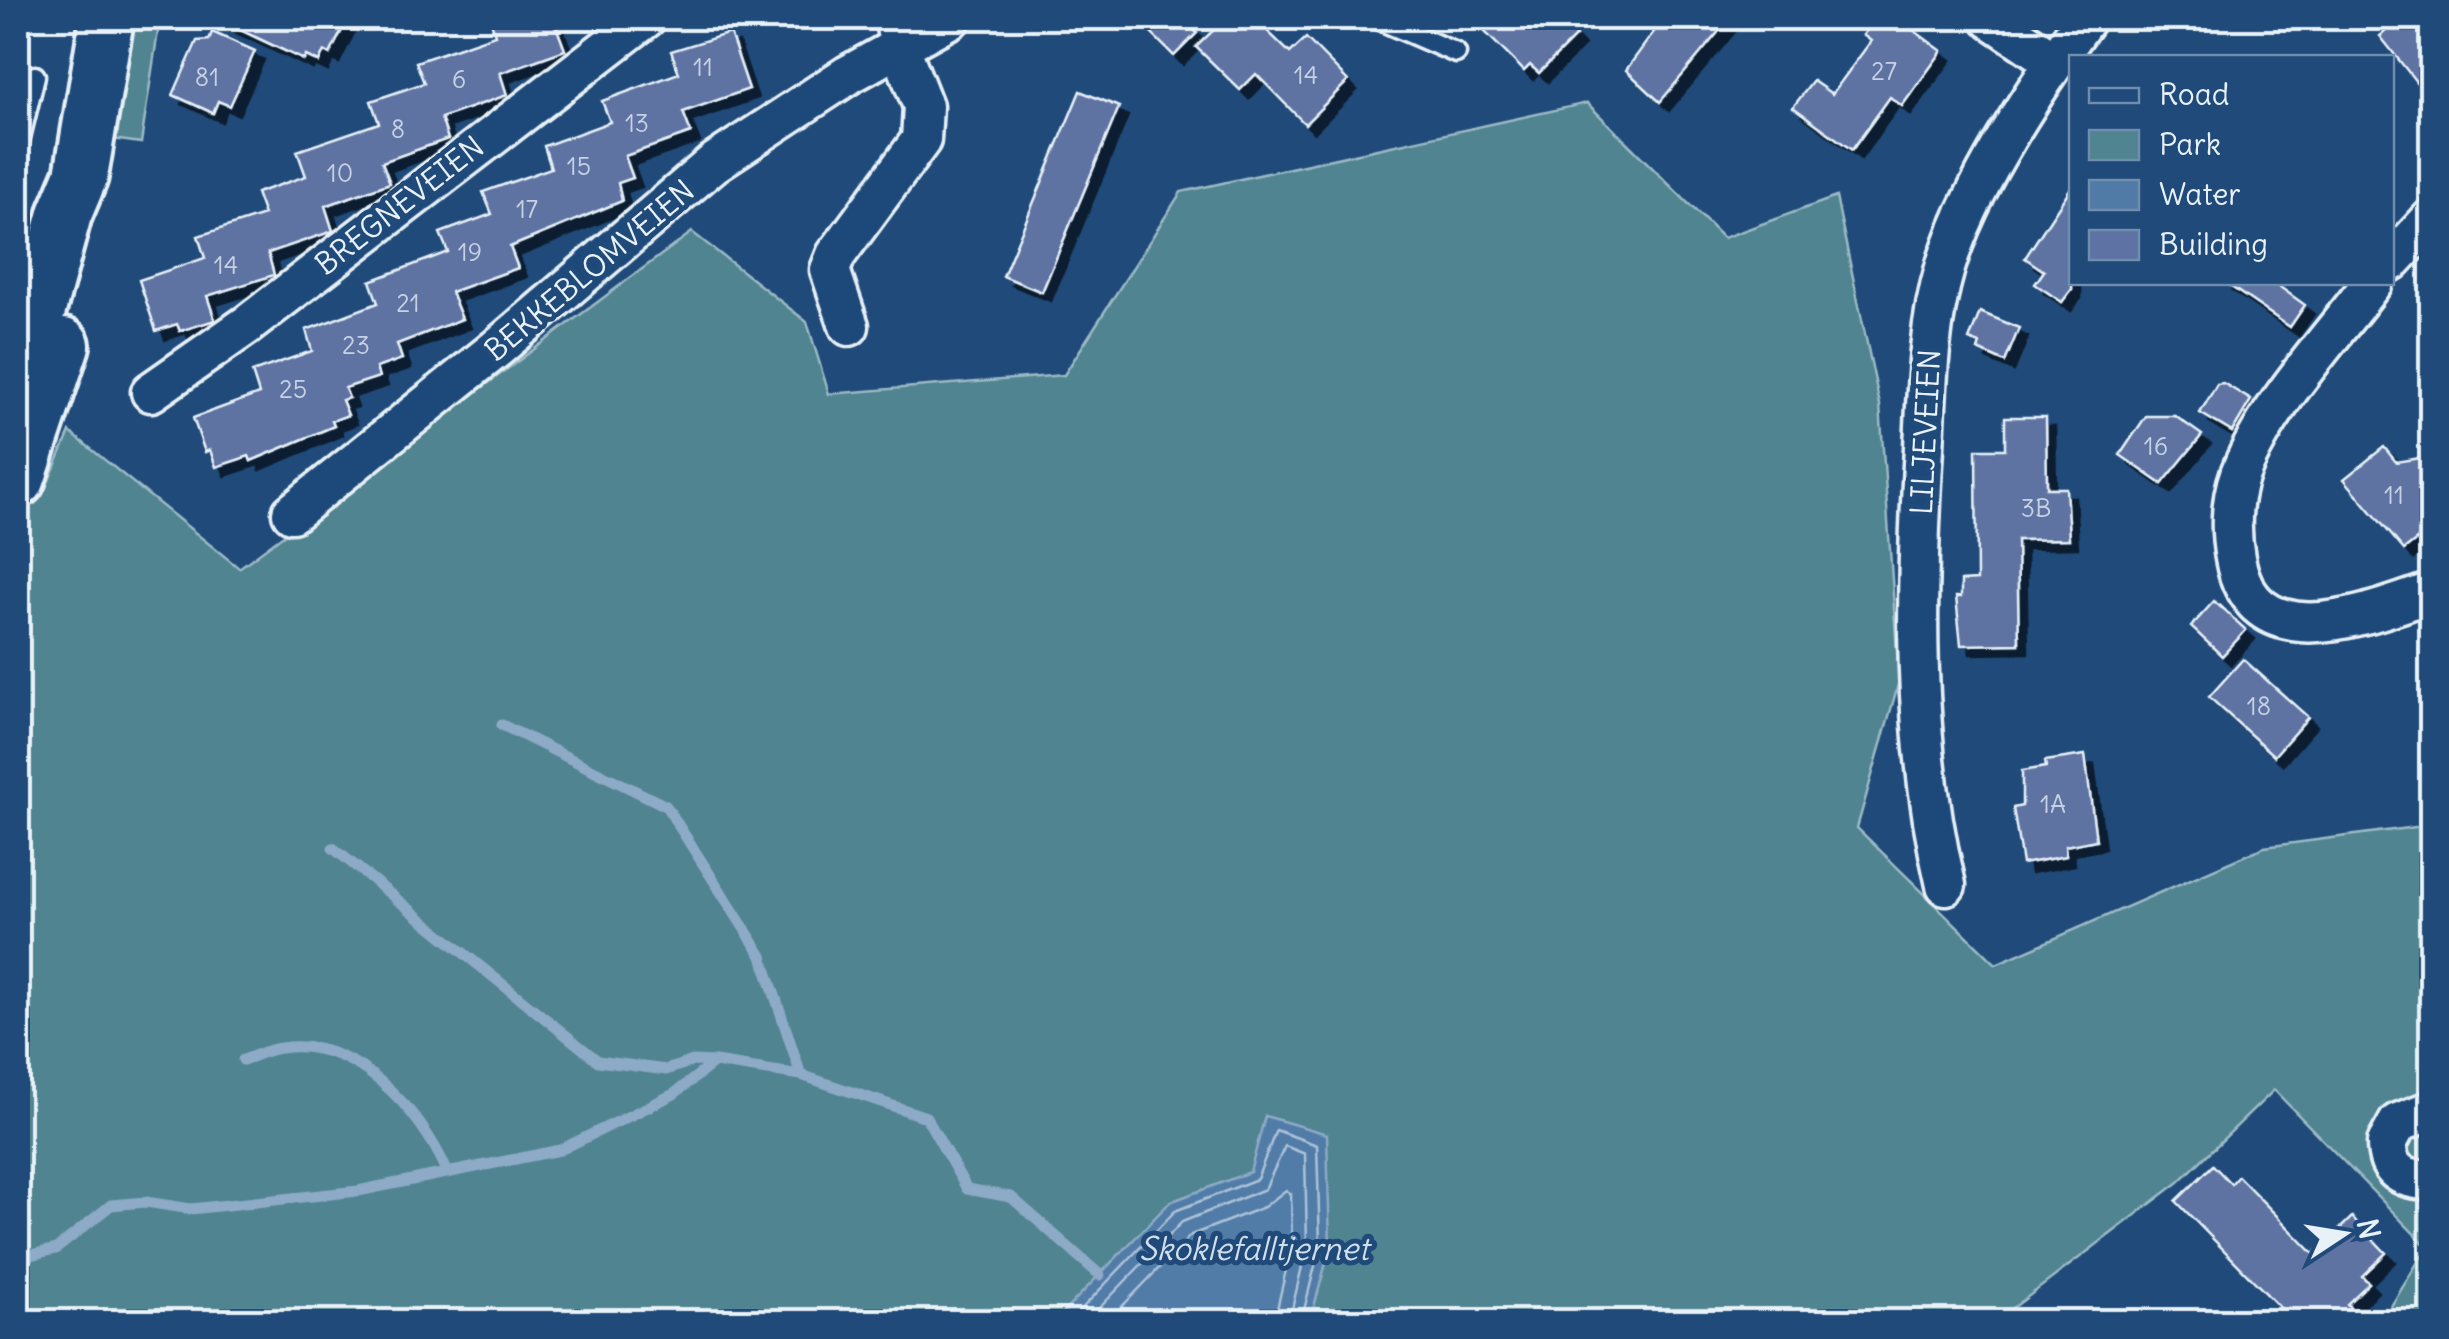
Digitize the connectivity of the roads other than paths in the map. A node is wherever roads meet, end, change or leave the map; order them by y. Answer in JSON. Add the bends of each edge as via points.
{"nodes":[{"id":1,"x":106,"y":18,"type":"edge"},
{"id":2,"x":646,"y":18,"type":"edge"},
{"id":3,"x":950,"y":18,"type":"edge"},
{"id":4,"x":1375,"y":18,"type":"edge"},
{"id":5,"x":1990,"y":18,"type":"edge"},
{"id":6,"x":2086,"y":18,"type":"edge"},
{"id":7,"x":896,"y":25,"type":"edge"},
{"id":8,"x":1456,"y":53,"type":"dead end"},
{"id":9,"x":2054,"y":62,"type":"junction"},
{"id":10,"x":35,"y":76,"type":"dead end"},
{"id":11,"x":18,"y":146,"type":"edge"},
{"id":12,"x":2432,"y":218,"type":"edge"},
{"id":13,"x":2394,"y":259,"type":"edge"},
{"id":14,"x":2371,"y":285,"type":"edge"},
{"id":15,"x":849,"y":326,"type":"dead end"},
{"id":16,"x":24,"y":389,"type":"edge"},
{"id":17,"x":151,"y":392,"type":"dead end"},
{"id":18,"x":18,"y":480,"type":"edge"},
{"id":19,"x":292,"y":513,"type":"dead end"},
{"id":20,"x":2432,"y":592,"type":"edge"},
{"id":21,"x":1946,"y":885,"type":"dead end"},
{"id":22,"x":2432,"y":1110,"type":"edge"},
{"id":23,"x":2432,"y":1180,"type":"edge"}],
"edges":[{"from":1,"to":16,"type":"main road","via":[[82,176],[65,214]]},
{"from":2,"to":17,"type":"street","name":"BREGNEVEIEN"},
{"from":3,"to":7,"type":"street","name":"BEKKEBLOMVEIEN"},
{"from":4,"to":8,"type":"lane"},
{"from":5,"to":9,"type":"street"},
{"from":6,"to":9,"type":"street","name":"LILJEVEIEN"},
{"from":7,"to":15,"type":"street","via":[[924,121],[921,140],[830,270]]},
{"from":7,"to":19,"type":"street","name":"BEKKEBLOMVEIEN","via":[[714,163]]},
{"from":9,"to":21,"type":"street","name":"LILJEVEIEN","via":[[1970,206],[1946,266],[1930,335],[1919,642],[1932,827]]},
{"from":10,"to":11,"type":"lane"},
{"from":12,"to":13,"type":"street"},
{"from":14,"to":20,"type":"street","via":[[2246,458],[2232,517],[2236,570],[2257,604],[2306,624],[2330,624]]},
{"from":16,"to":18,"type":"main road"},
{"from":22,"to":23,"type":"street","via":[[2408,1116],[2387,1144],[2400,1176]]}]}
